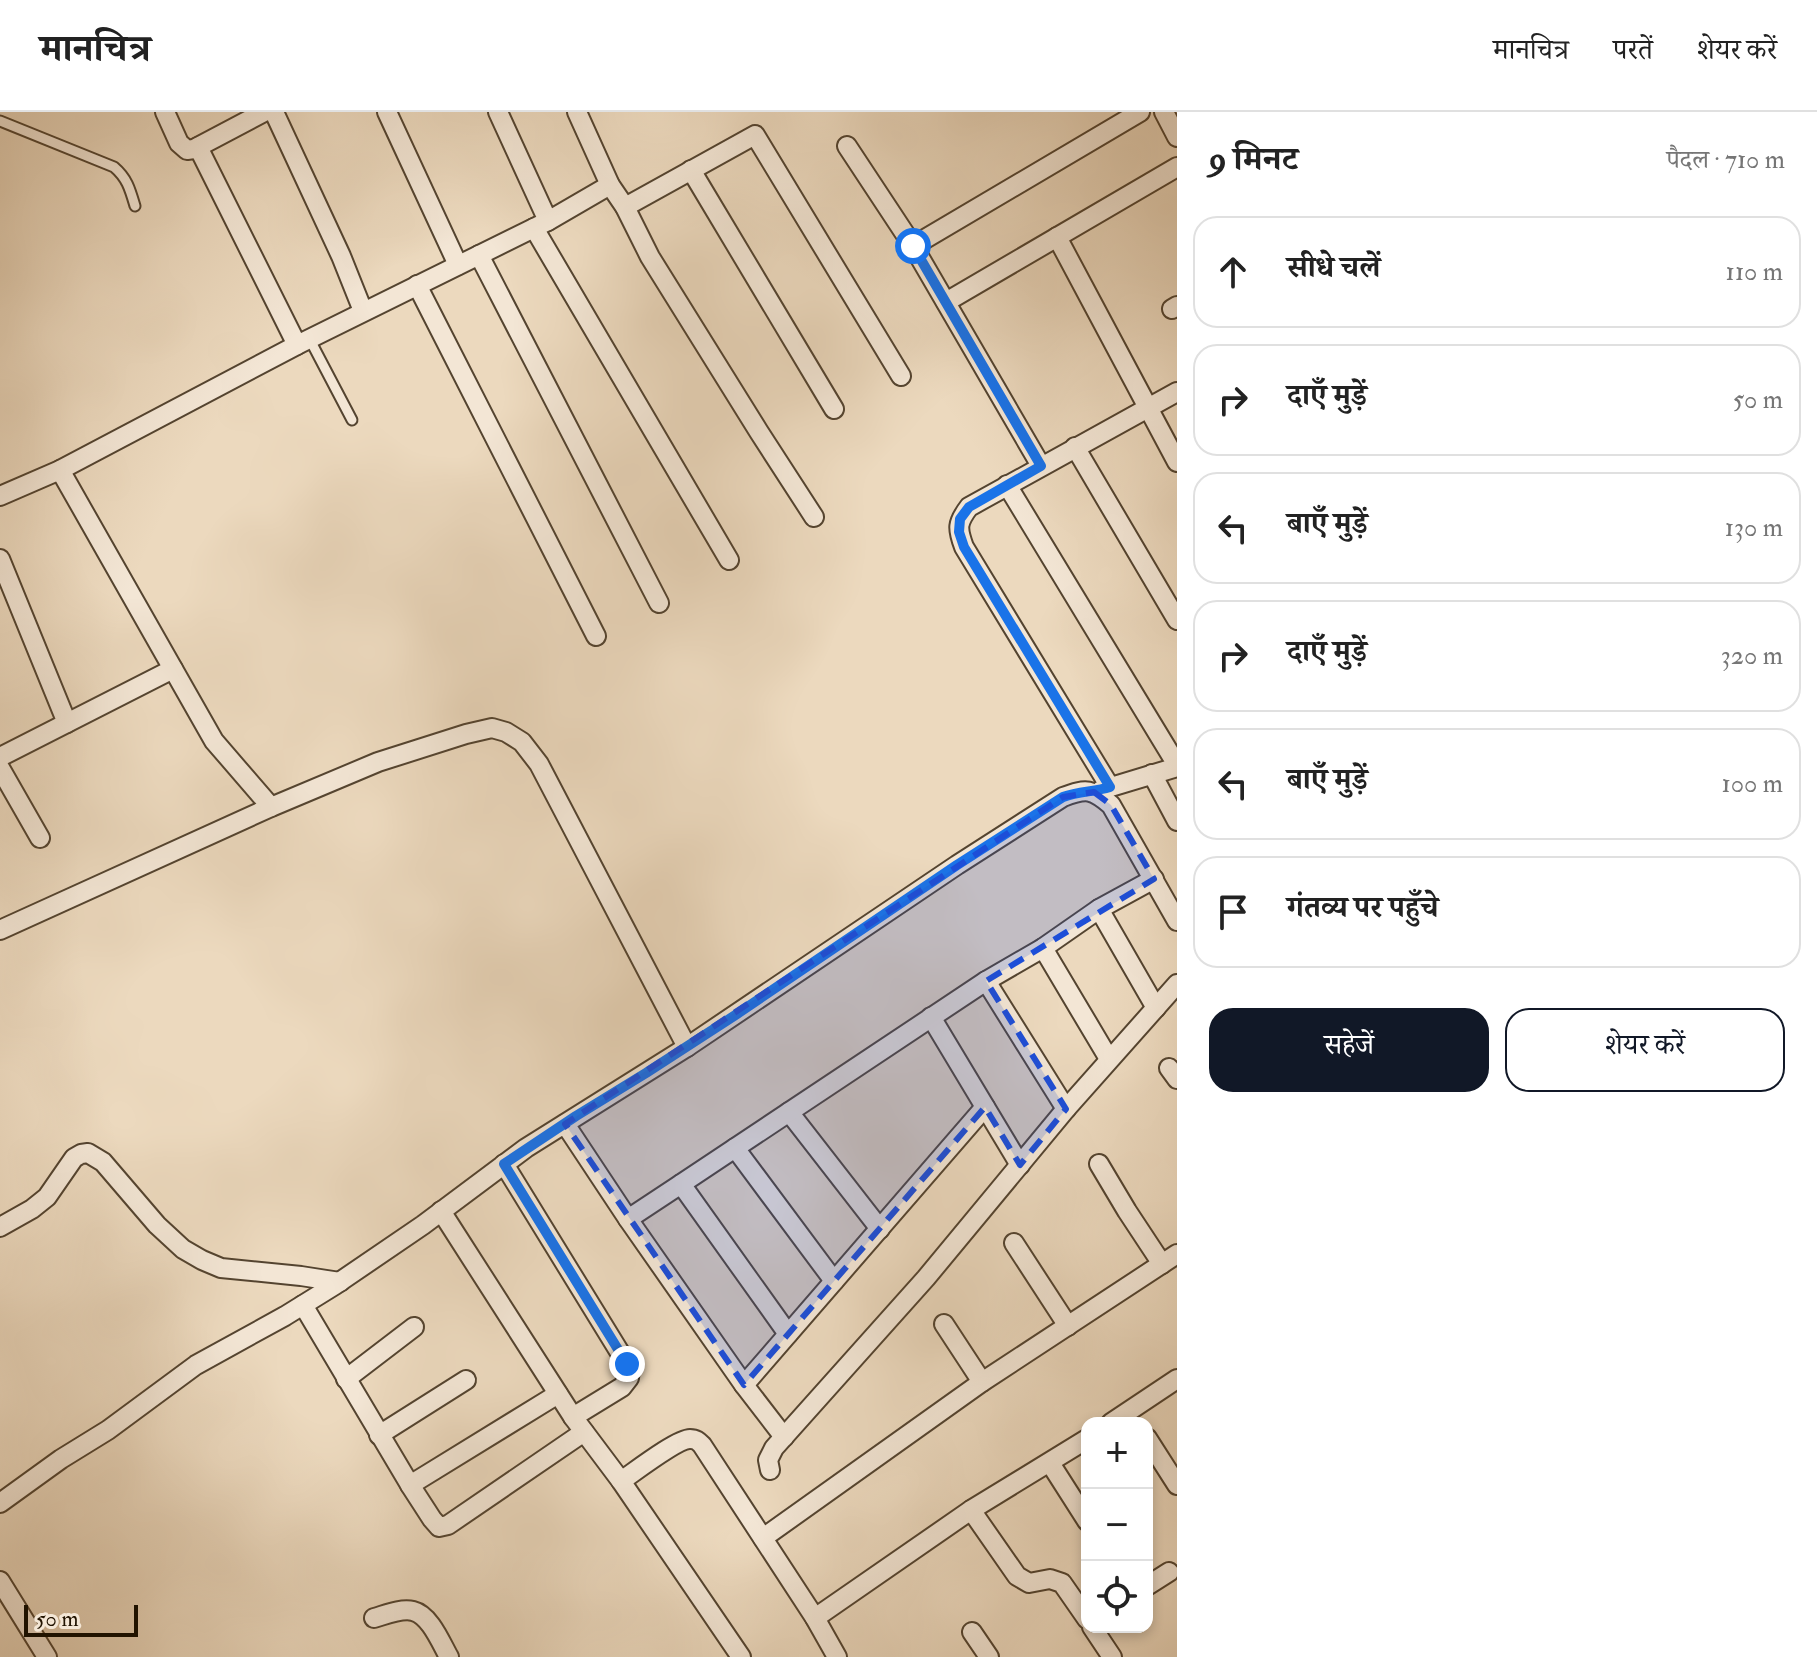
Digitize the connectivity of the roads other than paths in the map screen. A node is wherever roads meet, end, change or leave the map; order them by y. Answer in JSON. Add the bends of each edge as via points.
{"nodes":[{"id":1,"x":165,"y":112,"type":"edge"},
{"id":2,"x":264,"y":112,"type":"edge"},
{"id":3,"x":274,"y":112,"type":"edge"},
{"id":4,"x":387,"y":112,"type":"edge"},
{"id":5,"x":498,"y":112,"type":"edge"},
{"id":6,"x":577,"y":112,"type":"edge"},
{"id":7,"x":1140,"y":112,"type":"edge"},
{"id":8,"x":1164,"y":112,"type":"edge"},
{"id":9,"x":0,"y":121,"type":"edge"},
{"id":10,"x":1177,"y":137,"type":"edge"},
{"id":11,"x":847,"y":146,"type":"dead end"},
{"id":12,"x":198,"y":147,"type":"junction"},
{"id":13,"x":1177,"y":167,"type":"edge"},
{"id":14,"x":691,"y":170,"type":"junction"},
{"id":15,"x":610,"y":185,"type":"junction"},
{"id":16,"x":135,"y":206,"type":"dead end"},
{"id":17,"x":625,"y":207,"type":"junction"},
{"id":18,"x":541,"y":224,"type":"junction"},
{"id":19,"x":1057,"y":237,"type":"junction"},
{"id":20,"x":913,"y":246,"type":"junction"},
{"id":21,"x":479,"y":255,"type":"junction"},
{"id":22,"x":458,"y":265,"type":"junction"},
{"id":23,"x":417,"y":285,"type":"junction"},
{"id":24,"x":946,"y":302,"type":"junction"},
{"id":25,"x":363,"y":311,"type":"junction"},
{"id":26,"x":303,"y":342,"type":"junction"},
{"id":27,"x":901,"y":376,"type":"dead end"},
{"id":28,"x":1177,"y":392,"type":"edge"},
{"id":29,"x":834,"y":409,"type":"dead end"},
{"id":30,"x":1147,"y":409,"type":"junction"},
{"id":31,"x":352,"y":420,"type":"dead end"},
{"id":32,"x":1075,"y":447,"type":"junction"},
{"id":33,"x":1177,"y":462,"type":"edge"},
{"id":34,"x":1041,"y":466,"type":"junction"},
{"id":35,"x":60,"y":470,"type":"junction"},
{"id":36,"x":1007,"y":485,"type":"junction"},
{"id":37,"x":0,"y":496,"type":"edge"},
{"id":38,"x":814,"y":517,"type":"dead end"},
{"id":39,"x":0,"y":559,"type":"edge"},
{"id":40,"x":729,"y":560,"type":"dead end"},
{"id":41,"x":659,"y":603,"type":"dead end"},
{"id":42,"x":1177,"y":620,"type":"edge"},
{"id":43,"x":596,"y":636,"type":"dead end"},
{"id":44,"x":173,"y":669,"type":"junction"},
{"id":45,"x":67,"y":723,"type":"junction"},
{"id":46,"x":0,"y":757,"type":"edge"},
{"id":47,"x":1177,"y":766,"type":"edge"},
{"id":48,"x":0,"y":768,"type":"edge"},
{"id":49,"x":1152,"y":774,"type":"junction"},
{"id":50,"x":1102,"y":789,"type":"junction"},
{"id":51,"x":271,"y":807,"type":"junction"},
{"id":52,"x":1177,"y":821,"type":"edge"},
{"id":53,"x":40,"y":838,"type":"dead end"},
{"id":54,"x":1154,"y":879,"type":"junction"},
{"id":55,"x":1099,"y":909,"type":"junction"},
{"id":56,"x":1177,"y":921,"type":"edge"},
{"id":57,"x":0,"y":930,"type":"edge"},
{"id":58,"x":1043,"y":948,"type":"junction"},
{"id":59,"x":986,"y":981,"type":"junction"},
{"id":60,"x":1177,"y":984,"type":"edge"},
{"id":61,"x":1156,"y":1008,"type":"junction"},
{"id":62,"x":931,"y":1017,"type":"junction"},
{"id":63,"x":687,"y":1047,"type":"junction"},
{"id":64,"x":1109,"y":1059,"type":"junction"},
{"id":65,"x":985,"y":1107,"type":"junction"},
{"id":66,"x":1066,"y":1109,"type":"junction"},
{"id":67,"x":789,"y":1112,"type":"junction"},
{"id":68,"x":565,"y":1124,"type":"junction"},
{"id":69,"x":735,"y":1148,"type":"junction"},
{"id":70,"x":504,"y":1164,"type":"junction"},
{"id":71,"x":1099,"y":1164,"type":"dead end"},
{"id":72,"x":1020,"y":1165,"type":"junction"},
{"id":73,"x":681,"y":1184,"type":"junction"},
{"id":74,"x":441,"y":1211,"type":"junction"},
{"id":75,"x":628,"y":1219,"type":"junction"},
{"id":76,"x":1,"y":1223,"type":"edge"},
{"id":77,"x":880,"y":1229,"type":"junction"},
{"id":78,"x":1014,"y":1243,"type":"dead end"},
{"id":79,"x":1170,"y":1259,"type":"edge"},
{"id":80,"x":834,"y":1281,"type":"junction"},
{"id":81,"x":340,"y":1282,"type":"junction"},
{"id":82,"x":303,"y":1305,"type":"junction"},
{"id":83,"x":944,"y":1324,"type":"dead end"},
{"id":84,"x":1068,"y":1326,"type":"junction"},
{"id":85,"x":414,"y":1327,"type":"dead end"},
{"id":86,"x":788,"y":1334,"type":"junction"},
{"id":87,"x":346,"y":1379,"type":"junction"},
{"id":88,"x":1177,"y":1379,"type":"edge"},
{"id":89,"x":466,"y":1380,"type":"dead end"},
{"id":90,"x":982,"y":1382,"type":"junction"},
{"id":91,"x":744,"y":1385,"type":"junction"},
{"id":92,"x":558,"y":1394,"type":"junction"},
{"id":93,"x":1134,"y":1417,"type":"edge"},
{"id":94,"x":579,"y":1424,"type":"junction"},
{"id":95,"x":379,"y":1435,"type":"junction"},
{"id":96,"x":784,"y":1437,"type":"junction"},
{"id":97,"x":1081,"y":1443,"type":"edge"},
{"id":98,"x":1153,"y":1447,"type":"edge"},
{"id":99,"x":1050,"y":1463,"type":"junction"},
{"id":100,"x":770,"y":1470,"type":"dead end"},
{"id":101,"x":621,"y":1481,"type":"junction"},
{"id":102,"x":410,"y":1485,"type":"junction"},
{"id":103,"x":1177,"y":1485,"type":"edge"},
{"id":104,"x":0,"y":1503,"type":"edge"},
{"id":105,"x":971,"y":1510,"type":"junction"},
{"id":106,"x":1081,"y":1512,"type":"edge"},
{"id":107,"x":763,"y":1538,"type":"junction"},
{"id":108,"x":1169,"y":1572,"type":"dead end"},
{"id":109,"x":0,"y":1581,"type":"edge"},
{"id":110,"x":1153,"y":1582,"type":"edge"},
{"id":111,"x":1081,"y":1610,"type":"edge"},
{"id":112,"x":374,"y":1618,"type":"dead end"},
{"id":113,"x":815,"y":1618,"type":"junction"},
{"id":114,"x":972,"y":1632,"type":"dead end"},
{"id":115,"x":1096,"y":1633,"type":"edge"},
{"id":116,"x":739,"y":1656,"type":"edge"},
{"id":117,"x":47,"y":1657,"type":"edge"},
{"id":118,"x":449,"y":1657,"type":"edge"},
{"id":119,"x":837,"y":1657,"type":"edge"},
{"id":120,"x":989,"y":1657,"type":"edge"},
{"id":121,"x":1112,"y":1657,"type":"edge"}],
"edges":[{"from":1,"to":12,"type":"street","via":[[182,148]]},
{"from":2,"to":12,"type":"street"},
{"from":3,"to":25,"type":"street"},
{"from":4,"to":22,"type":"street"},
{"from":5,"to":18,"type":"street"},
{"from":6,"to":15,"type":"street"},
{"from":7,"to":20,"type":"street"},
{"from":8,"to":10,"type":"street"},
{"from":9,"to":16,"type":"lane","via":[[114,167],[129,183]]},
{"from":11,"to":20,"type":"street"},
{"from":12,"to":26,"type":"street"},
{"from":13,"to":19,"type":"street"},
{"from":14,"to":17,"type":"street"},
{"from":14,"to":27,"type":"street","via":[[755,135]]},
{"from":14,"to":29,"type":"street"},
{"from":15,"to":17,"type":"street"},
{"from":15,"to":18,"type":"street"},
{"from":17,"to":38,"type":"street","via":[[650,257]]},
{"from":18,"to":21,"type":"street"},
{"from":18,"to":40,"type":"street"},
{"from":19,"to":24,"type":"street"},
{"from":19,"to":30,"type":"street"},
{"from":20,"to":24,"type":"street"},
{"from":21,"to":22,"type":"street"},
{"from":21,"to":41,"type":"street"},
{"from":22,"to":23,"type":"street"},
{"from":23,"to":25,"type":"street"},
{"from":23,"to":43,"type":"street"},
{"from":24,"to":34,"type":"street"},
{"from":25,"to":26,"type":"street"},
{"from":26,"to":31,"type":"lane"},
{"from":26,"to":35,"type":"street"},
{"from":28,"to":30,"type":"street"},
{"from":30,"to":32,"type":"street"},
{"from":30,"to":33,"type":"street"},
{"from":32,"to":34,"type":"street"},
{"from":32,"to":42,"type":"street"},
{"from":34,"to":36,"type":"street"},
{"from":35,"to":37,"type":"street"},
{"from":35,"to":44,"type":"street"},
{"from":36,"to":47,"type":"street"},
{"from":36,"to":50,"type":"street","via":[[969,507],[959,532]]},
{"from":39,"to":45,"type":"street"},
{"from":44,"to":45,"type":"street"},
{"from":44,"to":51,"type":"street","via":[[214,741]]},
{"from":45,"to":46,"type":"street"},
{"from":47,"to":49,"type":"street"},
{"from":48,"to":53,"type":"street"},
{"from":49,"to":50,"type":"street"},
{"from":49,"to":52,"type":"street"},
{"from":50,"to":54,"type":"street"},
{"from":50,"to":63,"type":"street","via":[[1063,797]]},
{"from":51,"to":57,"type":"street"},
{"from":51,"to":63,"type":"street","via":[[378,762],[466,734],[492,728],[506,732],[539,764]]},
{"from":54,"to":55,"type":"street"},
{"from":54,"to":56,"type":"street"},
{"from":55,"to":58,"type":"street"},
{"from":55,"to":61,"type":"street"},
{"from":58,"to":59,"type":"street"},
{"from":58,"to":64,"type":"street"},
{"from":59,"to":62,"type":"street"},
{"from":59,"to":66,"type":"street"},
{"from":60,"to":61,"type":"street"},
{"from":61,"to":64,"type":"street"},
{"from":62,"to":65,"type":"street"},
{"from":62,"to":67,"type":"street"},
{"from":63,"to":68,"type":"street"},
{"from":64,"to":66,"type":"street"},
{"from":65,"to":72,"type":"street"},
{"from":65,"to":77,"type":"street"},
{"from":66,"to":72,"type":"street"},
{"from":67,"to":69,"type":"street"},
{"from":67,"to":77,"type":"street"},
{"from":68,"to":70,"type":"street"},
{"from":68,"to":75,"type":"street"},
{"from":69,"to":73,"type":"street"},
{"from":69,"to":80,"type":"street"},
{"from":70,"to":74,"type":"street"},
{"from":70,"to":94,"type":"street","via":[[630,1369],[622,1387]]},
{"from":71,"to":79,"type":"street","via":[[1127,1211]]},
{"from":72,"to":96,"type":"street"},
{"from":73,"to":75,"type":"street"},
{"from":73,"to":86,"type":"street"},
{"from":74,"to":81,"type":"street"},
{"from":74,"to":92,"type":"street"},
{"from":75,"to":91,"type":"street"},
{"from":76,"to":81,"type":"street","via":[[47,1197],[74,1158],[88,1153],[103,1162],[157,1225],[202,1260],[221,1268]]},
{"from":77,"to":80,"type":"street"},
{"from":78,"to":84,"type":"street"},
{"from":79,"to":84,"type":"street"},
{"from":80,"to":86,"type":"street"},
{"from":81,"to":82,"type":"street"},
{"from":82,"to":87,"type":"street"},
{"from":82,"to":104,"type":"street","via":[[196,1365]]},
{"from":83,"to":90,"type":"street"},
{"from":84,"to":90,"type":"street"},
{"from":85,"to":87,"type":"street"},
{"from":86,"to":91,"type":"street"},
{"from":87,"to":95,"type":"street"},
{"from":88,"to":93,"type":"street"},
{"from":89,"to":95,"type":"street"},
{"from":90,"to":107,"type":"street"},
{"from":91,"to":96,"type":"street"},
{"from":92,"to":94,"type":"street"},
{"from":92,"to":102,"type":"street"},
{"from":94,"to":101,"type":"street"},
{"from":94,"to":102,"type":"street","via":[[443,1527],[435,1524]]},
{"from":95,"to":102,"type":"street"},
{"from":96,"to":100,"type":"street","via":[[769,1456]]},
{"from":97,"to":99,"type":"street"},
{"from":98,"to":103,"type":"street"},
{"from":99,"to":105,"type":"street"},
{"from":99,"to":106,"type":"street"},
{"from":101,"to":107,"type":"street","via":[[692,1439],[702,1445]]},
{"from":101,"to":116,"type":"street"},
{"from":105,"to":111,"type":"street","via":[[1017,1576],[1029,1583],[1062,1583]]},
{"from":105,"to":113,"type":"street"},
{"from":107,"to":113,"type":"street"},
{"from":108,"to":110,"type":"street"},
{"from":109,"to":117,"type":"street"},
{"from":112,"to":118,"type":"street","via":[[415,1611]]},
{"from":113,"to":119,"type":"street"},
{"from":114,"to":120,"type":"street"},
{"from":115,"to":121,"type":"street"}]}
